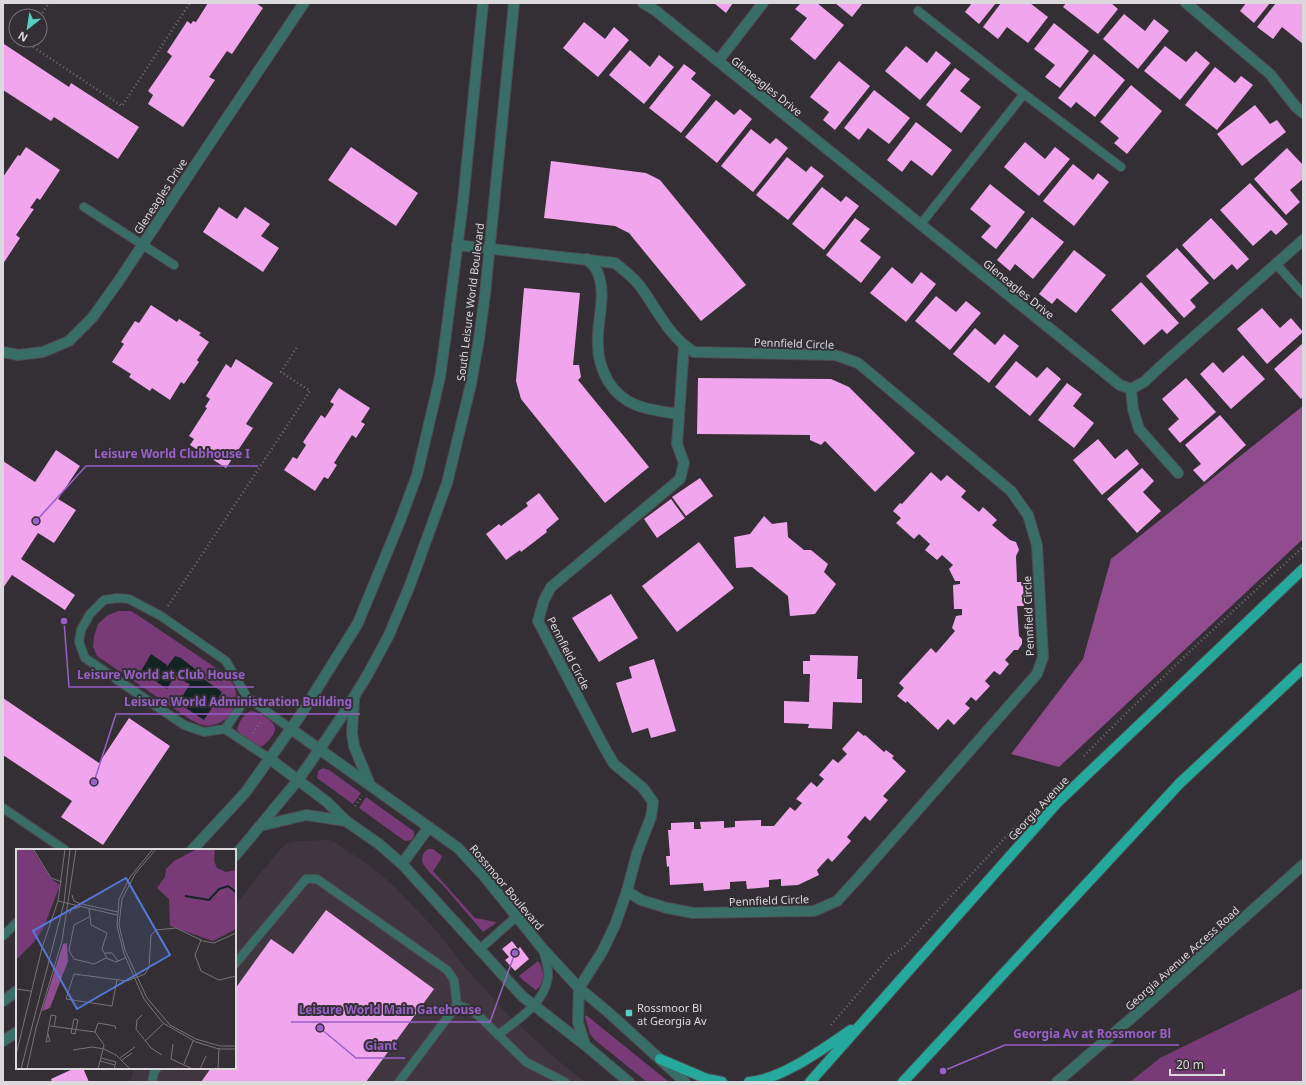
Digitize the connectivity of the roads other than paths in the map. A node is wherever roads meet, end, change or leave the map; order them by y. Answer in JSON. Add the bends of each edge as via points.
{"nodes":[{"id":1,"x":483,"y":3,"type":"edge"},
{"id":2,"x":514,"y":3,"type":"edge"},
{"id":3,"x":643,"y":3,"type":"edge"},
{"id":4,"x":763,"y":3,"type":"edge"},
{"id":5,"x":1186,"y":3,"type":"edge"},
{"id":6,"x":301,"y":4,"type":"edge"},
{"id":7,"x":918,"y":11,"type":"dead end"},
{"id":8,"x":718,"y":61,"type":"junction"},
{"id":9,"x":1024,"y":94,"type":"junction"},
{"id":10,"x":1303,"y":113,"type":"edge"},
{"id":11,"x":1120,"y":167,"type":"dead end"},
{"id":12,"x":84,"y":207,"type":"dead end"},
{"id":13,"x":920,"y":225,"type":"junction"},
{"id":14,"x":1303,"y":240,"type":"edge"},
{"id":15,"x":142,"y":245,"type":"junction"},
{"id":16,"x":457,"y":245,"type":"junction"},
{"id":17,"x":489,"y":249,"type":"junction"},
{"id":18,"x":586,"y":259,"type":"junction"},
{"id":19,"x":1276,"y":264,"type":"junction"},
{"id":20,"x":174,"y":265,"type":"dead end"},
{"id":21,"x":1303,"y":294,"type":"edge"},
{"id":22,"x":684,"y":346,"type":"junction"},
{"id":23,"x":3,"y":352,"type":"edge"},
{"id":24,"x":1131,"y":389,"type":"junction"},
{"id":25,"x":679,"y":414,"type":"junction"},
{"id":26,"x":1178,"y":473,"type":"dead end"},
{"id":27,"x":1303,"y":569,"type":"edge"},
{"id":28,"x":1303,"y":668,"type":"edge"},
{"id":29,"x":247,"y":697,"type":"junction"},
{"id":30,"x":354,"y":697,"type":"junction"},
{"id":31,"x":225,"y":729,"type":"junction"},
{"id":32,"x":291,"y":729,"type":"junction"},
{"id":33,"x":319,"y":750,"type":"junction"},
{"id":34,"x":270,"y":760,"type":"junction"},
{"id":35,"x":298,"y":780,"type":"junction"},
{"id":36,"x":370,"y":785,"type":"junction"},
{"id":37,"x":3,"y":808,"type":"edge"},
{"id":38,"x":346,"y":821,"type":"junction"},
{"id":39,"x":260,"y":826,"type":"junction"},
{"id":40,"x":429,"y":827,"type":"junction"},
{"id":41,"x":64,"y":849,"type":"edge"},
{"id":42,"x":193,"y":849,"type":"edge"},
{"id":43,"x":236,"y":855,"type":"edge"},
{"id":44,"x":402,"y":864,"type":"junction"},
{"id":45,"x":1303,"y":865,"type":"edge"},
{"id":46,"x":627,"y":891,"type":"junction"},
{"id":47,"x":517,"y":916,"type":"junction"},
{"id":48,"x":16,"y":923,"type":"edge"},
{"id":49,"x":3,"y":936,"type":"edge"},
{"id":50,"x":542,"y":948,"type":"junction"},
{"id":51,"x":480,"y":949,"type":"junction"},
{"id":52,"x":236,"y":963,"type":"edge"},
{"id":53,"x":579,"y":988,"type":"junction"},
{"id":54,"x":16,"y":992,"type":"edge"},
{"id":55,"x":3,"y":1001,"type":"edge"},
{"id":56,"x":457,"y":1005,"type":"junction"},
{"id":57,"x":533,"y":1006,"type":"junction"},
{"id":58,"x":861,"y":1024,"type":"junction"},
{"id":59,"x":16,"y":1033,"type":"edge"},
{"id":60,"x":498,"y":1035,"type":"junction"},
{"id":61,"x":3,"y":1041,"type":"edge"},
{"id":62,"x":585,"y":1045,"type":"junction"},
{"id":63,"x":660,"y":1059,"type":"junction"},
{"id":64,"x":156,"y":1069,"type":"edge"},
{"id":65,"x":152,"y":1082,"type":"edge"},
{"id":66,"x":399,"y":1082,"type":"edge"},
{"id":67,"x":564,"y":1082,"type":"edge"},
{"id":68,"x":629,"y":1082,"type":"edge"},
{"id":69,"x":685,"y":1082,"type":"edge"},
{"id":70,"x":722,"y":1082,"type":"edge"},
{"id":71,"x":749,"y":1082,"type":"edge"},
{"id":72,"x":810,"y":1082,"type":"edge"},
{"id":73,"x":903,"y":1082,"type":"edge"},
{"id":74,"x":1057,"y":1082,"type":"edge"}],
"edges":[{"from":1,"to":16,"type":"street","name":"South Leisure World Boulevard"},
{"from":2,"to":17,"type":"street","name":"South Leisure World Boulevard"},
{"from":3,"to":8,"type":"street","name":"Gleneagles Drive"},
{"from":4,"to":8,"type":"street","name":"Gleneagles Drive"},
{"from":5,"to":10,"type":"street","via":[[1270,74]]},
{"from":6,"to":15,"type":"street","name":"Gleneagles Drive"},
{"from":7,"to":9,"type":"lane"},
{"from":8,"to":13,"type":"street","name":"Gleneagles Drive"},
{"from":9,"to":11,"type":"lane"},
{"from":9,"to":13,"type":"lane"},
{"from":12,"to":15,"type":"lane"},
{"from":13,"to":24,"type":"street","name":"Gleneagles Drive","via":[[1102,372],[1120,385]]},
{"from":14,"to":19,"type":"street"},
{"from":15,"to":20,"type":"lane"},
{"from":15,"to":23,"type":"street","name":"Gleneagles Drive","via":[[92,318],[69,341],[43,352],[18,355]]},
{"from":16,"to":17,"type":"street","name":"Pennfield Circle"},
{"from":16,"to":32,"type":"street","name":"South Leisure World Boulevard","via":[[440,377],[417,475],[358,623]]},
{"from":17,"to":18,"type":"street","name":"Pennfield Circle"},
{"from":17,"to":30,"type":"street","name":"South Leisure World Boulevard","via":[[471,384],[447,483],[392,629]]},
{"from":18,"to":22,"type":"street","name":"Pennfield Circle","via":[[615,263],[628,273],[675,338]]},
{"from":18,"to":25,"type":"street","via":[[596,269],[602,286],[598,345],[602,369],[612,387],[626,400],[642,408]]},
{"from":19,"to":21,"type":"lane"},
{"from":19,"to":24,"type":"street","via":[[1144,382]]},
{"from":22,"to":25,"type":"street","name":"Pennfield Circle"},
{"from":22,"to":46,"type":"street","name":"Pennfield Circle","via":[[694,352],[835,356],[858,363],[1010,491],[1028,515],[1037,545],[1043,657],[1037,674],[837,901],[814,911],[693,913],[641,900]]},
{"from":24,"to":26,"type":"street","via":[[1139,429]]},
{"from":25,"to":46,"type":"street","name":"Pennfield Circle","via":[[677,444],[684,463],[680,479],[551,587],[538,621],[614,764],[643,788],[653,802],[651,816],[637,853]]},
{"from":27,"to":58,"type":"main road","name":"Georgia Avenue","via":[[1057,803]]},
{"from":28,"to":73,"type":"main road","via":[[1180,783]]},
{"from":29,"to":31,"type":"lane"},
{"from":29,"to":31,"type":"lane","via":[[226,661],[161,616],[129,599],[104,600],[90,614],[81,630],[79,642],[85,658],[184,725],[204,732]]},
{"from":29,"to":32,"type":"lane"},
{"from":30,"to":33,"type":"street","name":"South Leisure World Boulevard"},
{"from":30,"to":36,"type":"street","via":[[354,746]]},
{"from":31,"to":34,"type":"lane"},
{"from":32,"to":33,"type":"street","name":"Rossmoor Boulevard"},
{"from":32,"to":34,"type":"street","name":"South Leisure World Boulevard"},
{"from":33,"to":35,"type":"street","name":"South Leisure World Boulevard"},
{"from":33,"to":36,"type":"street","name":"Rossmoor Boulevard"},
{"from":34,"to":35,"type":"street"},
{"from":34,"to":42,"type":"street","name":"South Leisure World Boulevard","via":[[245,793]]},
{"from":35,"to":38,"type":"street","via":[[327,802]]},
{"from":35,"to":39,"type":"street","name":"South Leisure World Boulevard"},
{"from":36,"to":40,"type":"street","name":"Rossmoor Boulevard"},
{"from":37,"to":41,"type":"lane"},
{"from":38,"to":39,"type":"street","via":[[306,815]]},
{"from":38,"to":44,"type":"street","via":[[380,844]]},
{"from":39,"to":43,"type":"street","name":"South Leisure World Boulevard"},
{"from":40,"to":44,"type":"street"},
{"from":40,"to":47,"type":"street","name":"Rossmoor Boulevard","via":[[458,848]]},
{"from":44,"to":51,"type":"street"},
{"from":45,"to":74,"type":"street","name":"Georgia Avenue Access Road","via":[[1135,1016]]},
{"from":46,"to":53,"type":"street","name":"Pennfield Circle","via":[[602,952]]},
{"from":47,"to":50,"type":"street","name":"Rossmoor Boulevard"},
{"from":47,"to":51,"type":"lane"},
{"from":48,"to":49,"type":"lane"},
{"from":50,"to":53,"type":"street","name":"Rossmoor Boulevard"},
{"from":50,"to":57,"type":"lane","via":[[549,976],[542,994]]},
{"from":51,"to":57,"type":"street"},
{"from":52,"to":56,"type":"lane","via":[[306,879],[317,879],[446,970],[454,980]]},
{"from":53,"to":62,"type":"street","via":[[578,1022]]},
{"from":53,"to":63,"type":"street","name":"Rossmoor Boulevard"},
{"from":54,"to":55,"type":"street"},
{"from":56,"to":60,"type":"lane","via":[[480,1017]]},
{"from":56,"to":66,"type":"lane"},
{"from":57,"to":60,"type":"lane"},
{"from":57,"to":62,"type":"street"},
{"from":58,"to":71,"type":"main road","via":[[784,1071]]},
{"from":58,"to":72,"type":"main road","name":"Georgia Avenue"},
{"from":59,"to":61,"type":"street"},
{"from":60,"to":67,"type":"lane","via":[[526,1062]]},
{"from":62,"to":68,"type":"street"},
{"from":63,"to":69,"type":"street","name":"Rossmoor Boulevard"},
{"from":63,"to":70,"type":"main road","via":[[707,1079]]},
{"from":64,"to":65,"type":"lane"}]}
